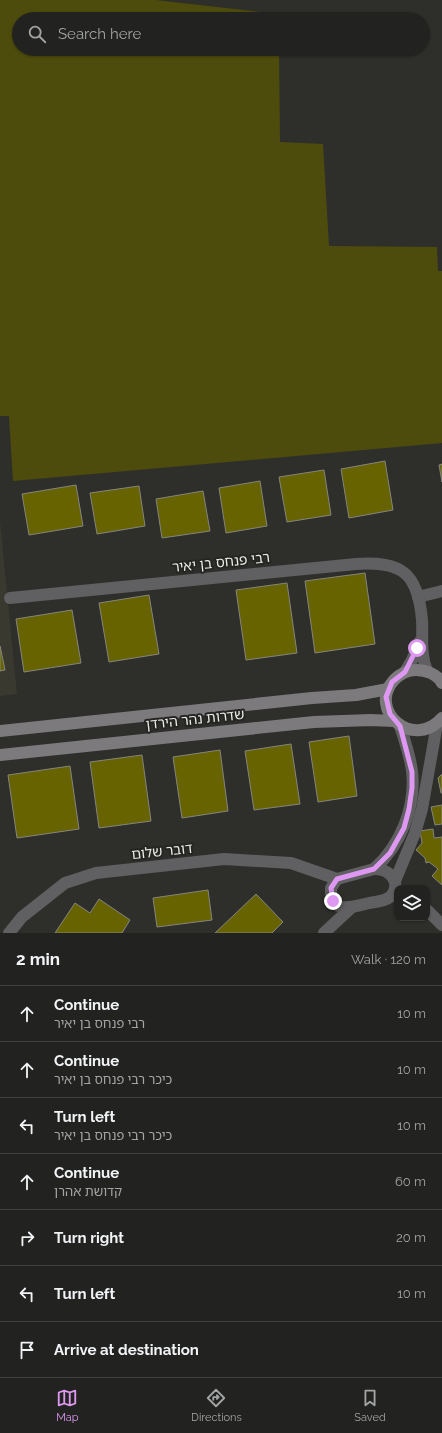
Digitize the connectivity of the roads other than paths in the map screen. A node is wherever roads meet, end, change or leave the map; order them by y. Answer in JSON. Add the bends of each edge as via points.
{"nodes":[{"id":1,"x":442,"y":591,"type":"edge"},
{"id":2,"x":418,"y":597,"type":"junction"},
{"id":3,"x":10,"y":598,"type":"dead end"},
{"id":4,"x":422,"y":634,"type":"junction"},
{"id":5,"x":427,"y":671,"type":"junction"},
{"id":6,"x":405,"y":672,"type":"junction"},
{"id":7,"x":442,"y":682,"type":"edge"},
{"id":8,"x":388,"y":689,"type":"junction"},
{"id":9,"x":440,"y":721,"type":"edge"},
{"id":10,"x":397,"y":724,"type":"junction"},
{"id":11,"x":0,"y":731,"type":"edge"},
{"id":12,"x":0,"y":755,"type":"edge"},
{"id":13,"x":374,"y":869,"type":"junction"},
{"id":14,"x":337,"y":879,"type":"junction"},
{"id":15,"x":396,"y":885,"type":"edge"},
{"id":16,"x":394,"y":886,"type":"edge"},
{"id":17,"x":394,"y":889,"type":"edge"},
{"id":18,"x":352,"y":907,"type":"junction"},
{"id":19,"x":430,"y":913,"type":"edge"},
{"id":20,"x":442,"y":925,"type":"edge"},
{"id":21,"x":9,"y":933,"type":"edge"},
{"id":22,"x":324,"y":933,"type":"edge"}],
"edges":[{"from":1,"to":2,"type":"street"},
{"from":2,"to":3,"type":"street","name":"רבי פנחס בן יאיר","via":[[413,582],[405,572],[382,564],[369,563]]},
{"from":2,"to":4,"type":"street","name":"רבי פנחס בן יאיר"},
{"from":4,"to":5,"type":"street","name":"רבי פנחס בן יאיר","via":[[421,650]]},
{"from":4,"to":6,"type":"street","name":"רבי פנחס בן יאיר"},
{"from":5,"to":6,"type":"main road"},
{"from":5,"to":7,"type":"main road"},
{"from":6,"to":8,"type":"main road","via":[[398,676]]},
{"from":8,"to":10,"type":"main road","via":[[387,706]]},
{"from":8,"to":11,"type":"main road","name":"שדרות נהר הירדן","via":[[356,695]]},
{"from":9,"to":10,"type":"main road","name":"שדרות נהר הירדן","via":[[423,731],[407,730]]},
{"from":9,"to":15,"type":"street","via":[[422,809]]},
{"from":10,"to":12,"type":"main road","name":"שדרות נהר הירדן","via":[[371,720],[314,722]]},
{"from":10,"to":13,"type":"street","via":[[412,772],[409,809],[396,843]]},
{"from":13,"to":14,"type":"street"},
{"from":13,"to":16,"type":"street","via":[[384,869],[388,872]]},
{"from":14,"to":18,"type":"street","via":[[331,888],[333,901],[342,908]]},
{"from":14,"to":21,"type":"street","name":"דובר שלום","via":[[291,863],[224,859],[96,874],[65,882],[22,917]]},
{"from":17,"to":18,"type":"street","via":[[386,899]]},
{"from":18,"to":22,"type":"street"},
{"from":19,"to":20,"type":"street"}]}
